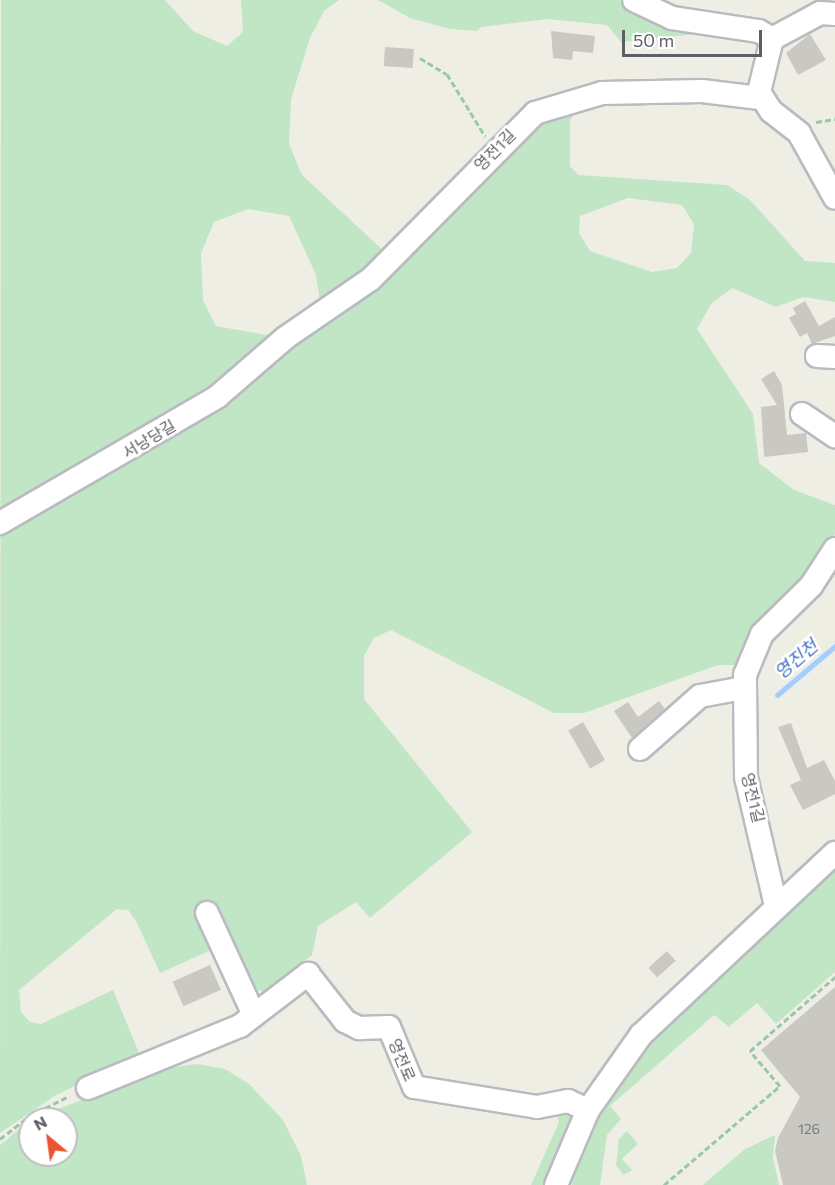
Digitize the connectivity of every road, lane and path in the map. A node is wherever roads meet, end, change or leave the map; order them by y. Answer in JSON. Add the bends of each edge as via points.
{"nodes":[{"id":1,"x":634,"y":0,"type":"edge"},
{"id":2,"x":833,"y":9,"type":"edge"},
{"id":3,"x":772,"y":39,"type":"junction"},
{"id":4,"x":420,"y":58,"type":"dead end"},
{"id":5,"x":760,"y":98,"type":"junction"},
{"id":6,"x":496,"y":148,"type":"junction"},
{"id":7,"x":835,"y":198,"type":"edge"},
{"id":8,"x":285,"y":338,"type":"joint"},
{"id":9,"x":802,"y":414,"type":"dead end"},
{"id":10,"x":835,"y":436,"type":"edge"},
{"id":11,"x":0,"y":523,"type":"edge"},
{"id":12,"x":835,"y":549,"type":"edge"},
{"id":13,"x":743,"y":688,"type":"junction"},
{"id":14,"x":640,"y":749,"type":"dead end"},
{"id":15,"x":835,"y":853,"type":"edge"},
{"id":16,"x":776,"y":906,"type":"junction"},
{"id":17,"x":207,"y":913,"type":"dead end"},
{"id":18,"x":835,"y":977,"type":"edge"},
{"id":19,"x":254,"y":1015,"type":"junction"},
{"id":20,"x":88,"y":1088,"type":"joint"},
{"id":21,"x":588,"y":1110,"type":"junction"},
{"id":22,"x":0,"y":1139,"type":"edge"},
{"id":23,"x":556,"y":1185,"type":"edge"},
{"id":24,"x":664,"y":1185,"type":"edge"}],
"edges":[{"from":1,"to":3,"type":"street","via":[[672,18],[759,31]]},
{"from":2,"to":3,"type":"street"},
{"from":3,"to":5,"type":"street"},
{"from":4,"to":6,"type":"path","via":[[447,74],[475,125]]},
{"from":5,"to":6,"type":"street","name":"영전1길","via":[[702,91],[602,93],[575,98],[535,113]]},
{"from":5,"to":7,"type":"street","via":[[799,133]]},
{"from":6,"to":8,"type":"street","name":"영전1길","via":[[371,279]]},
{"from":8,"to":11,"type":"street","name":"서낭당길","via":[[217,397]]},
{"from":9,"to":10,"type":"street"},
{"from":12,"to":13,"type":"street","name":"영전1길","via":[[812,586],[762,634],[749,658]]},
{"from":13,"to":14,"type":"street","via":[[700,696]]},
{"from":13,"to":16,"type":"street","name":"영전1길","via":[[746,777]]},
{"from":15,"to":16,"type":"street"},
{"from":16,"to":21,"type":"street","via":[[670,1004],[620,1062]]},
{"from":17,"to":19,"type":"street"},
{"from":18,"to":24,"type":"path","via":[[750,1051],[780,1086]]},
{"from":19,"to":20,"type":"street","name":"영전로","via":[[225,1033]]},
{"from":19,"to":21,"type":"street","name":"영전로","via":[[308,974],[345,1022],[359,1028],[389,1028],[414,1087],[537,1107],[568,1101]]},
{"from":20,"to":22,"type":"path","via":[[37,1111]]},
{"from":21,"to":23,"type":"street"}]}
